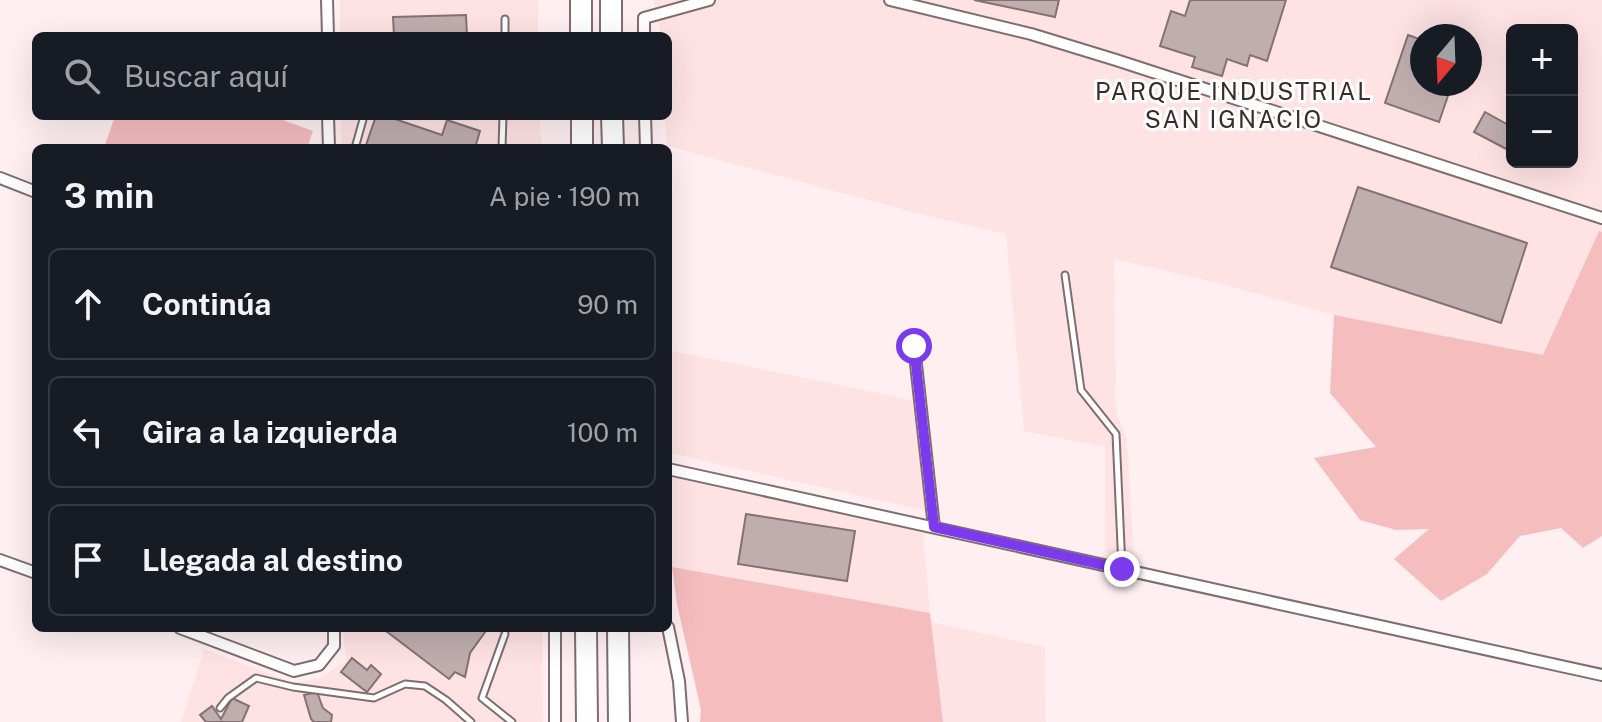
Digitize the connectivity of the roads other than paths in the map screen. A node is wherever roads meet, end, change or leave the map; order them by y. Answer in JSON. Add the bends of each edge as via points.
{"nodes":[{"id":1,"x":327,"y":0,"type":"edge"},
{"id":2,"x":581,"y":0,"type":"edge"},
{"id":3,"x":611,"y":0,"type":"edge"},
{"id":4,"x":709,"y":0,"type":"edge"},
{"id":5,"x":898,"y":1,"type":"edge"},
{"id":6,"x":505,"y":19,"type":"dead end"},
{"id":7,"x":328,"y":32,"type":"edge"},
{"id":8,"x":505,"y":32,"type":"edge"},
{"id":9,"x":581,"y":32,"type":"edge"},
{"id":10,"x":611,"y":32,"type":"edge"},
{"id":11,"x":644,"y":32,"type":"edge"},
{"id":12,"x":328,"y":120,"type":"edge"},
{"id":13,"x":363,"y":120,"type":"edge"},
{"id":14,"x":503,"y":120,"type":"edge"},
{"id":15,"x":582,"y":120,"type":"edge"},
{"id":16,"x":612,"y":120,"type":"edge"},
{"id":17,"x":645,"y":120,"type":"edge"},
{"id":18,"x":329,"y":144,"type":"edge"},
{"id":19,"x":356,"y":144,"type":"edge"},
{"id":20,"x":502,"y":144,"type":"edge"},
{"id":21,"x":582,"y":144,"type":"edge"},
{"id":22,"x":613,"y":144,"type":"edge"},
{"id":23,"x":646,"y":144,"type":"edge"},
{"id":24,"x":0,"y":178,"type":"edge"},
{"id":25,"x":32,"y":190,"type":"edge"},
{"id":26,"x":1602,"y":218,"type":"edge"},
{"id":27,"x":1065,"y":275,"type":"dead end"},
{"id":28,"x":914,"y":346,"type":"dead end"},
{"id":29,"x":672,"y":470,"type":"edge"},
{"id":30,"x":934,"y":527,"type":"junction"},
{"id":31,"x":0,"y":560,"type":"edge"},
{"id":32,"x":1122,"y":569,"type":"junction"},
{"id":33,"x":32,"y":572,"type":"edge"},
{"id":34,"x":191,"y":632,"type":"edge"},
{"id":35,"x":334,"y":632,"type":"edge"},
{"id":36,"x":555,"y":632,"type":"edge"},
{"id":37,"x":586,"y":632,"type":"edge"},
{"id":38,"x":618,"y":632,"type":"edge"},
{"id":39,"x":669,"y":632,"type":"edge"},
{"id":40,"x":505,"y":634,"type":"dead end"},
{"id":41,"x":1602,"y":675,"type":"edge"},
{"id":42,"x":220,"y":708,"type":"dead end"},
{"id":43,"x":471,"y":722,"type":"edge"},
{"id":44,"x":512,"y":722,"type":"edge"},
{"id":45,"x":555,"y":722,"type":"edge"},
{"id":46,"x":587,"y":722,"type":"edge"},
{"id":47,"x":619,"y":722,"type":"edge"},
{"id":48,"x":682,"y":722,"type":"edge"}],
"edges":[{"from":1,"to":7,"type":"street"},
{"from":2,"to":9,"type":"highway"},
{"from":3,"to":10,"type":"highway"},
{"from":4,"to":11,"type":"street","via":[[644,18]]},
{"from":5,"to":26,"type":"street","via":[[1102,55]]},
{"from":6,"to":8,"type":"lane"},
{"from":12,"to":18,"type":"street"},
{"from":13,"to":19,"type":"lane"},
{"from":14,"to":20,"type":"lane"},
{"from":15,"to":21,"type":"highway"},
{"from":16,"to":22,"type":"highway"},
{"from":17,"to":23,"type":"street"},
{"from":24,"to":25,"type":"street"},
{"from":27,"to":32,"type":"lane","via":[[1081,390],[1116,434]]},
{"from":28,"to":30,"type":"street"},
{"from":29,"to":30,"type":"street"},
{"from":30,"to":32,"type":"street"},
{"from":31,"to":33,"type":"street"},
{"from":32,"to":41,"type":"street"},
{"from":34,"to":35,"type":"street","via":[[294,671],[319,665],[334,646]]},
{"from":36,"to":45,"type":"street"},
{"from":37,"to":46,"type":"highway"},
{"from":38,"to":47,"type":"highway"},
{"from":39,"to":48,"type":"street"},
{"from":40,"to":44,"type":"lane","via":[[482,698]]},
{"from":42,"to":43,"type":"lane","via":[[256,678],[374,698],[405,684],[425,686]]}]}
